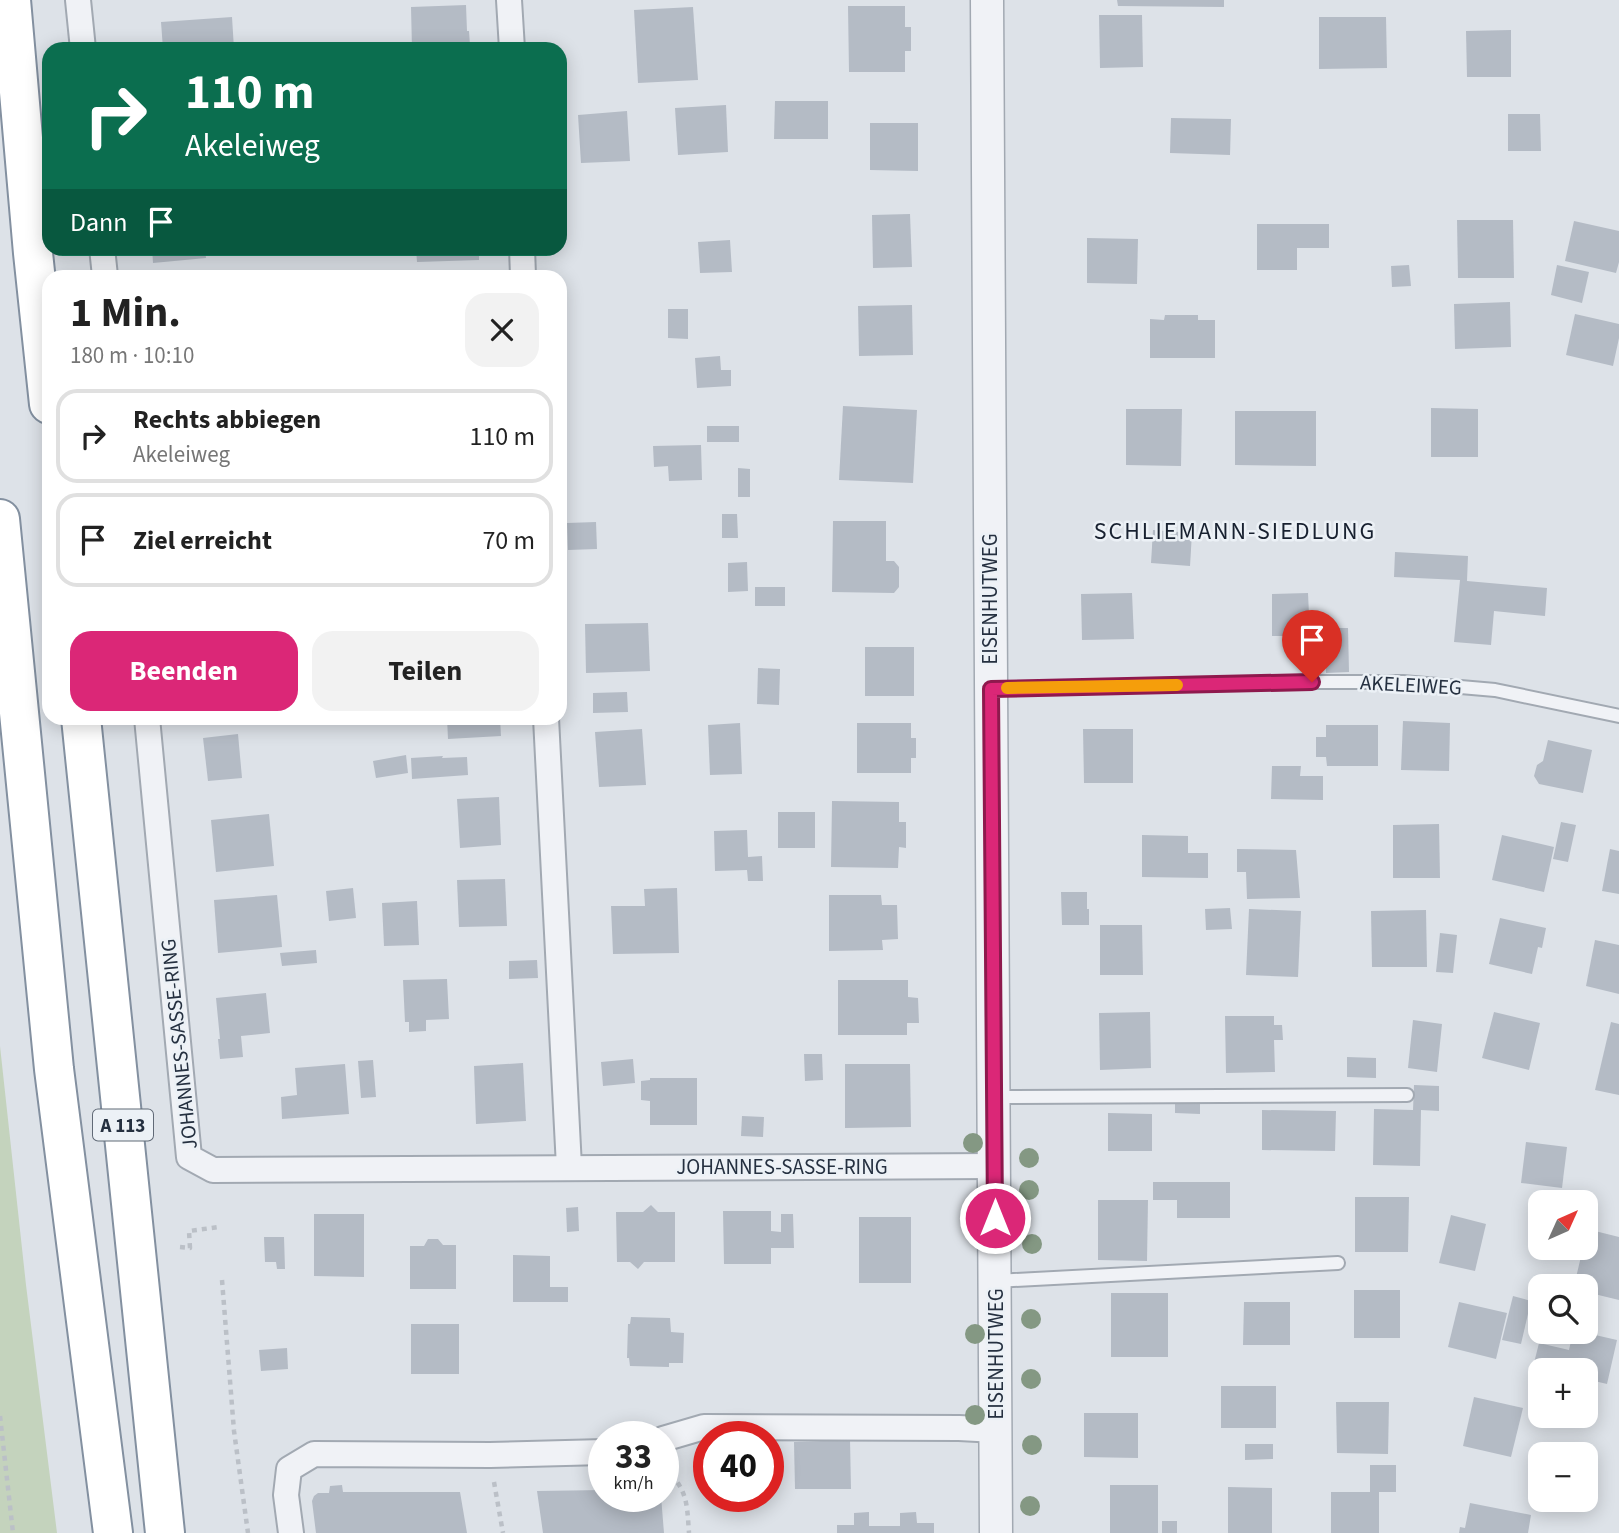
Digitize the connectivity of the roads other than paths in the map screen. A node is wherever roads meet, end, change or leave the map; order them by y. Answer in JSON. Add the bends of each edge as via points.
{"nodes":[{"id":1,"x":11,"y":0,"type":"edge"},
{"id":2,"x":78,"y":0,"type":"edge"},
{"id":3,"x":509,"y":0,"type":"edge"},
{"id":4,"x":987,"y":0,"type":"edge"},
{"id":5,"x":82,"y":42,"type":"edge"},
{"id":6,"x":512,"y":42,"type":"edge"},
{"id":7,"x":42,"y":332,"type":"edge"},
{"id":8,"x":0,"y":519,"type":"edge"},
{"id":9,"x":991,"y":689,"type":"junction"},
{"id":10,"x":1619,"y":716,"type":"edge"},
{"id":11,"x":82,"y":725,"type":"edge"},
{"id":12,"x":148,"y":725,"type":"edge"},
{"id":13,"x":546,"y":725,"type":"edge"},
{"id":14,"x":1407,"y":1095,"type":"dead end"},
{"id":15,"x":995,"y":1097,"type":"junction"},
{"id":16,"x":995,"y":1166,"type":"junction"},
{"id":17,"x":569,"y":1167,"type":"junction"},
{"id":18,"x":1338,"y":1263,"type":"dead end"},
{"id":19,"x":996,"y":1281,"type":"junction"},
{"id":20,"x":996,"y":1430,"type":"junction"},
{"id":21,"x":679,"y":1434,"type":"edge"},
{"id":22,"x":588,"y":1452,"type":"edge"},
{"id":23,"x":113,"y":1533,"type":"edge"},
{"id":24,"x":165,"y":1533,"type":"edge"},
{"id":25,"x":291,"y":1533,"type":"edge"},
{"id":26,"x":996,"y":1533,"type":"edge"}],
"edges":[{"from":1,"to":7,"type":"highway"},
{"from":2,"to":5,"type":"street"},
{"from":3,"to":6,"type":"street"},
{"from":4,"to":9,"type":"street","name":"EISENHUTWEG"},
{"from":8,"to":23,"type":"highway","number":"A 113","via":[[54,1069]]},
{"from":9,"to":10,"type":"lane","name":"AKELEIWEG","via":[[1403,682],[1495,690]]},
{"from":9,"to":15,"type":"street","name":"EISENHUTWEG"},
{"from":11,"to":24,"type":"highway","number":"A 113"},
{"from":12,"to":17,"type":"street","name":"JOHANNES-SASSE-RING","via":[[189,1157],[213,1170]]},
{"from":13,"to":17,"type":"street"},
{"from":14,"to":15,"type":"lane"},
{"from":15,"to":16,"type":"street","name":"EISENHUTWEG"},
{"from":16,"to":17,"type":"street","name":"JOHANNES-SASSE-RING"},
{"from":16,"to":19,"type":"street","name":"EISENHUTWEG"},
{"from":18,"to":19,"type":"lane"},
{"from":19,"to":20,"type":"street","name":"EISENHUTWEG"},
{"from":20,"to":21,"type":"street","via":[[704,1427]]},
{"from":20,"to":26,"type":"street","name":"EISENHUTWEG"},
{"from":22,"to":25,"type":"street","via":[[314,1454],[289,1469],[286,1495]]}]}
